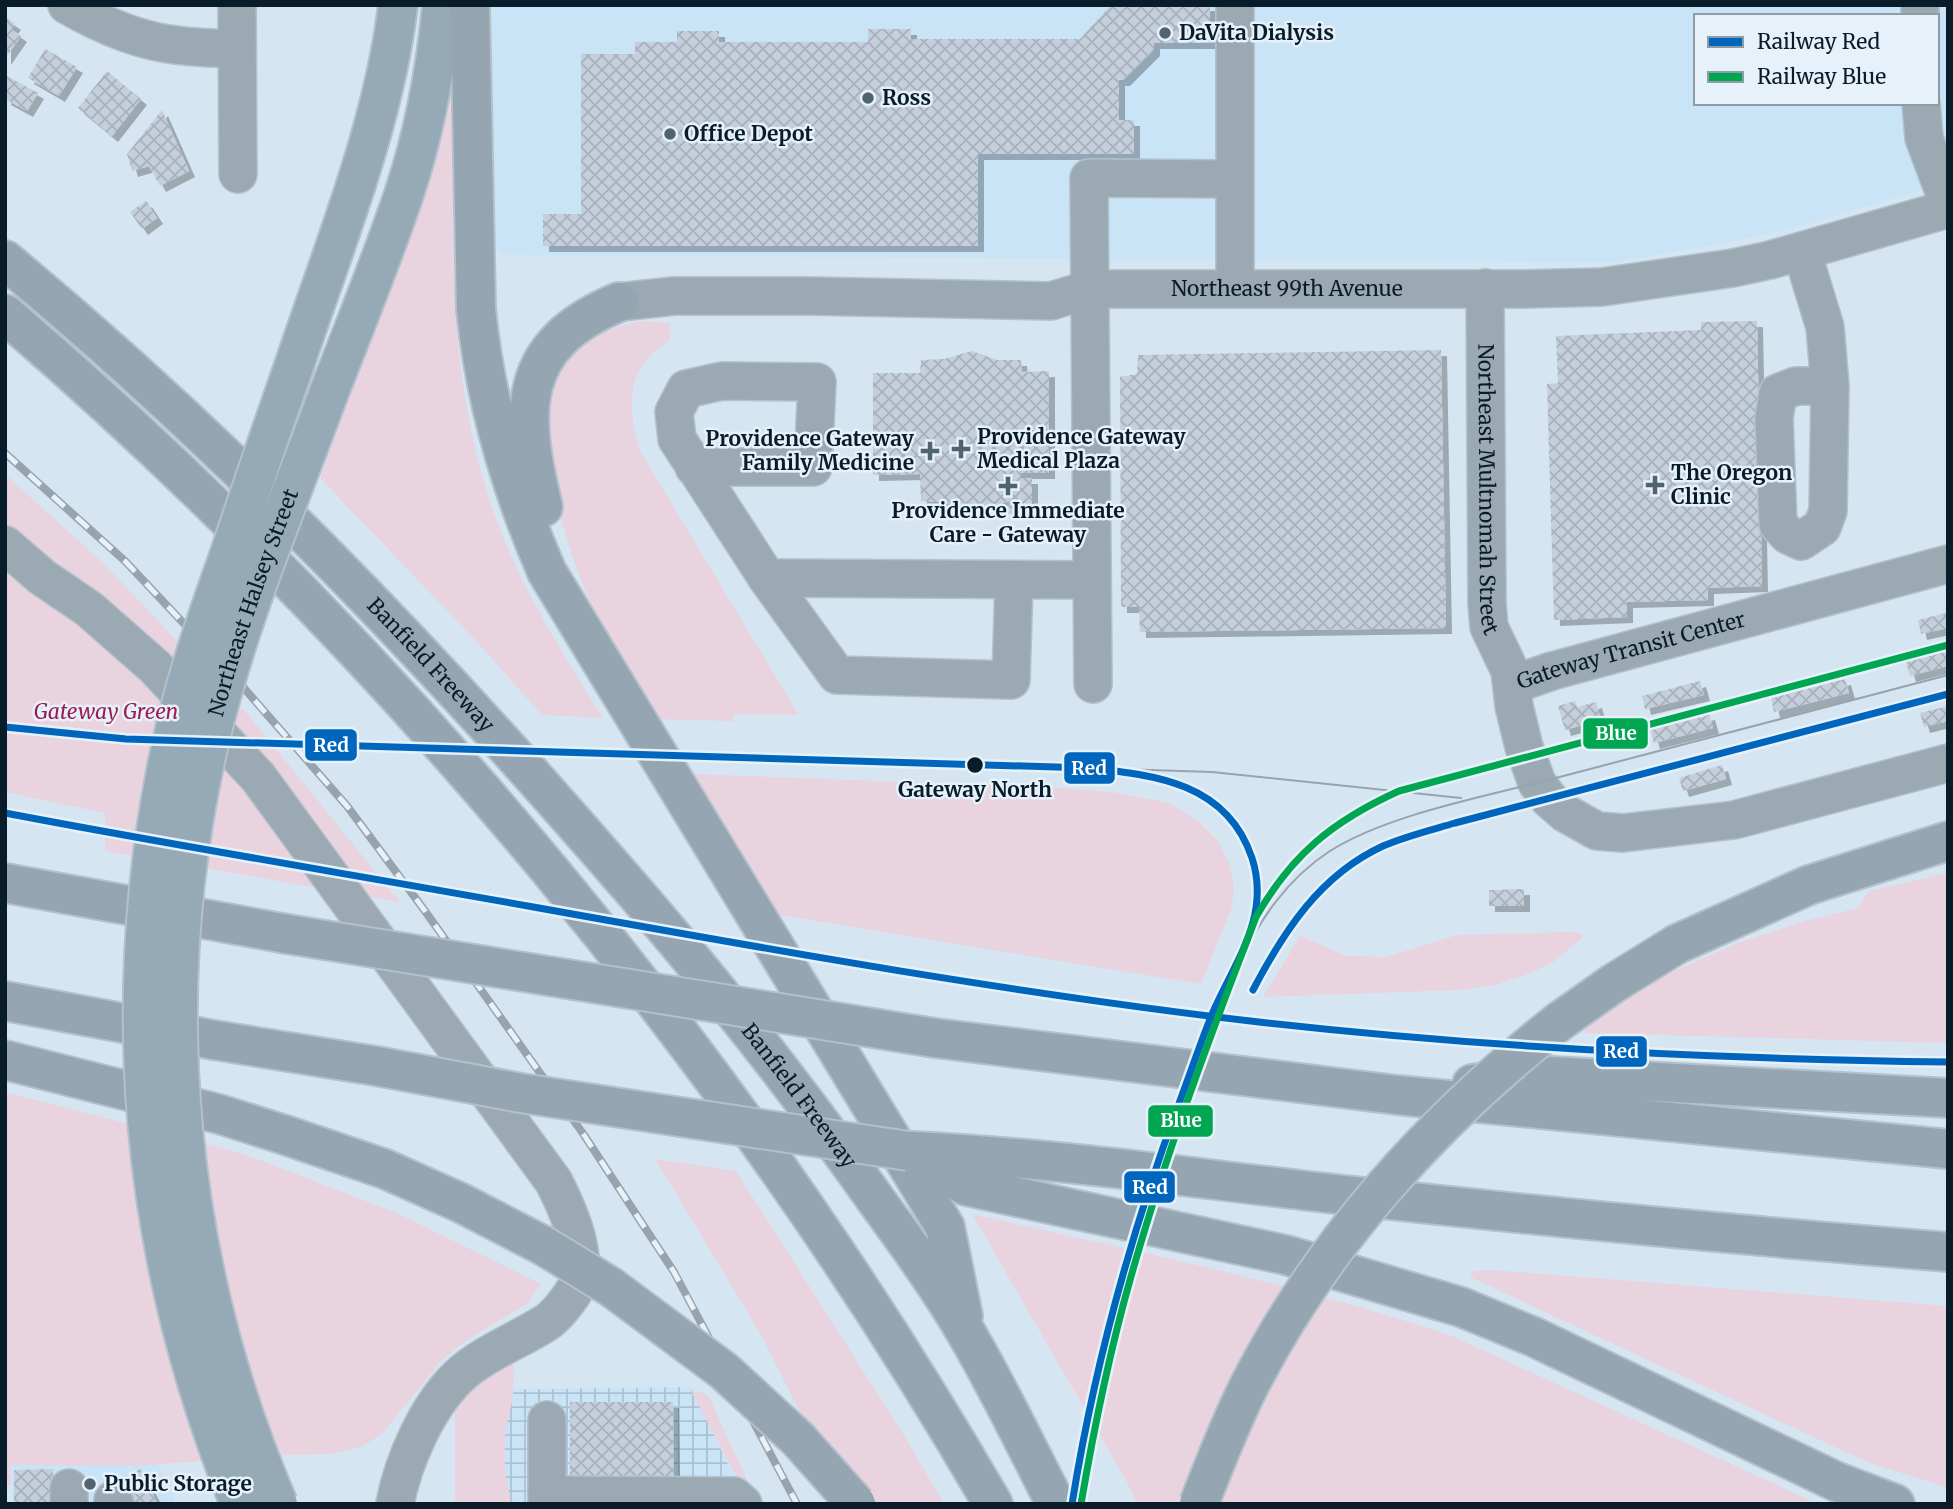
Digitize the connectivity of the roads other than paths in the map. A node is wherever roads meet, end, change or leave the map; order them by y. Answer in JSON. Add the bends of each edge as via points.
{"nodes":[{"id":1,"x":67,"y":5,"type":"edge"},
{"id":2,"x":237,"y":5,"type":"edge"},
{"id":3,"x":398,"y":5,"type":"edge"},
{"id":4,"x":442,"y":5,"type":"edge"},
{"id":5,"x":470,"y":5,"type":"edge"},
{"id":6,"x":1235,"y":5,"type":"edge"},
{"id":7,"x":237,"y":49,"type":"junction"},
{"id":8,"x":1921,"y":105,"type":"edge"},
{"id":9,"x":238,"y":174,"type":"dead end"},
{"id":10,"x":1234,"y":179,"type":"junction"},
{"id":11,"x":1948,"y":202,"type":"edge"},
{"id":12,"x":1948,"y":209,"type":"edge"},
{"id":13,"x":1802,"y":252,"type":"junction"},
{"id":14,"x":5,"y":260,"type":"edge"},
{"id":15,"x":1235,"y":287,"type":"junction"},
{"id":16,"x":1485,"y":288,"type":"junction"},
{"id":17,"x":1090,"y":289,"type":"junction"},
{"id":18,"x":619,"y":302,"type":"joint"},
{"id":19,"x":5,"y":314,"type":"edge"},
{"id":20,"x":1830,"y":386,"type":"junction"},
{"id":21,"x":694,"y":467,"type":"dead end"},
{"id":22,"x":5,"y":545,"type":"edge"},
{"id":23,"x":1948,"y":564,"type":"edge"},
{"id":24,"x":547,"y":572,"type":"junction"},
{"id":25,"x":767,"y":578,"type":"junction"},
{"id":26,"x":1014,"y":580,"type":"junction"},
{"id":27,"x":1091,"y":580,"type":"junction"},
{"id":28,"x":1509,"y":672,"type":"junction"},
{"id":29,"x":1093,"y":684,"type":"dead end"},
{"id":30,"x":1948,"y":763,"type":"edge"},
{"id":31,"x":1945,"y":842,"type":"edge"},
{"id":32,"x":5,"y":883,"type":"edge"},
{"id":33,"x":5,"y":1000,"type":"edge"},
{"id":34,"x":5,"y":1060,"type":"edge"},
{"id":35,"x":1397,"y":1095,"type":"junction"},
{"id":36,"x":1948,"y":1098,"type":"edge"},
{"id":37,"x":1948,"y":1149,"type":"edge"},
{"id":38,"x":908,"y":1151,"type":"junction"},
{"id":39,"x":1948,"y":1252,"type":"edge"},
{"id":40,"x":967,"y":1335,"type":"junction"},
{"id":41,"x":547,"y":1420,"type":"dead end"},
{"id":42,"x":547,"y":1499,"type":"edge"},
{"id":43,"x":240,"y":1504,"type":"edge"},
{"id":44,"x":278,"y":1504,"type":"edge"},
{"id":45,"x":395,"y":1504,"type":"edge"},
{"id":46,"x":743,"y":1504,"type":"edge"},
{"id":47,"x":856,"y":1504,"type":"edge"},
{"id":48,"x":993,"y":1504,"type":"edge"},
{"id":49,"x":1056,"y":1504,"type":"edge"},
{"id":50,"x":1199,"y":1504,"type":"edge"},
{"id":51,"x":1895,"y":1504,"type":"edge"}],
"edges":[{"from":1,"to":7,"type":"street","via":[[138,37],[174,45]]},
{"from":2,"to":7,"type":"street"},
{"from":3,"to":43,"type":"main road","name":"Northeast Halsey Street","bridge":true,"via":[[370,138],[212,604],[175,731],[151,861],[141,1052],[159,1219],[197,1383]]},
{"from":4,"to":44,"type":"main road","name":"Northeast Halsey Street","bridge":true,"via":[[430,93],[405,193],[249,612],[210,741],[197,800],[180,940],[180,1097],[193,1211],[232,1373]]},
{"from":5,"to":24,"type":"highway","via":[[476,309],[481,356],[511,483]]},
{"from":6,"to":10,"type":"street"},
{"from":7,"to":9,"type":"street"},
{"from":8,"to":11,"type":"street","via":[[1924,138]]},
{"from":10,"to":15,"type":"street"},
{"from":10,"to":17,"type":"street","via":[[1089,178]]},
{"from":12,"to":13,"type":"street","name":"Northeast 99th Avenue"},
{"from":13,"to":16,"type":"street","name":"Northeast 99th Avenue","via":[[1733,268],[1602,287]]},
{"from":13,"to":20,"type":"street","via":[[1825,327]]},
{"from":14,"to":40,"type":"highway","name":"Banfield Freeway","via":[[231,461],[506,744],[642,900],[778,1067],[841,1150]]},
{"from":15,"to":16,"type":"street","name":"Northeast 99th Avenue"},
{"from":15,"to":17,"type":"street","name":"Northeast 99th Avenue"},
{"from":16,"to":28,"type":"street","name":"Northeast Multnomah Street","via":[[1487,604],[1489,627]]},
{"from":17,"to":18,"type":"street","name":"Northeast 99th Avenue","via":[[1051,301],[674,296]]},
{"from":17,"to":27,"type":"street","via":[[1106,455]]},
{"from":18,"to":24,"type":"highway","via":[[577,323],[556,342],[532,389],[529,439],[544,513]]},
{"from":19,"to":48,"type":"highway","via":[[106,402],[255,548],[401,701],[531,849],[659,1009],[787,1181],[899,1348]]},
{"from":20,"to":20,"type":"street","via":[[1796,386],[1778,393],[1774,418],[1778,524],[1788,536],[1801,541],[1822,527],[1828,510]]},
{"from":21,"to":25,"type":"street"},
{"from":22,"to":45,"type":"street","via":[[155,667],[258,777],[554,1182],[570,1215],[580,1278],[572,1297],[547,1323],[458,1377],[423,1423]]},
{"from":23,"to":28,"type":"street","name":"Gateway Transit Center","via":[[1552,671]]},
{"from":24,"to":40,"type":"highway","via":[[945,1227]]},
{"from":25,"to":26,"type":"street"},
{"from":25,"to":26,"type":"street","via":[[837,675],[1011,680]]},
{"from":26,"to":27,"type":"street"},
{"from":27,"to":29,"type":"street"},
{"from":28,"to":30,"type":"street","name":"Gateway Transit Center","via":[[1524,747],[1537,783],[1565,813],[1597,831],[1623,833],[1734,820]]},
{"from":31,"to":50,"type":"highway","bridge":true,"via":[[1809,885],[1677,944],[1515,1056],[1460,1107],[1370,1204],[1329,1258],[1248,1388]]},
{"from":32,"to":35,"type":"highway","bridge":true,"via":[[287,934],[935,1038]]},
{"from":33,"to":38,"type":"highway","bridge":true,"via":[[521,1093]]},
{"from":34,"to":47,"type":"highway","bridge":true,"via":[[219,1114],[385,1169],[461,1203],[611,1287],[723,1371],[798,1439]]},
{"from":35,"to":36,"type":"highway","via":[[1532,1075]]},
{"from":35,"to":37,"type":"highway"},
{"from":38,"to":39,"type":"highway","via":[[1011,1157],[1750,1236]]},
{"from":38,"to":51,"type":"highway","via":[[966,1186],[1286,1255],[1461,1307],[1534,1337],[1837,1482]]},
{"from":40,"to":49,"type":"highway","name":"Banfield Freeway"},
{"from":41,"to":42,"type":"street"},
{"from":42,"to":46,"type":"street","via":[[734,1496]]}]}
